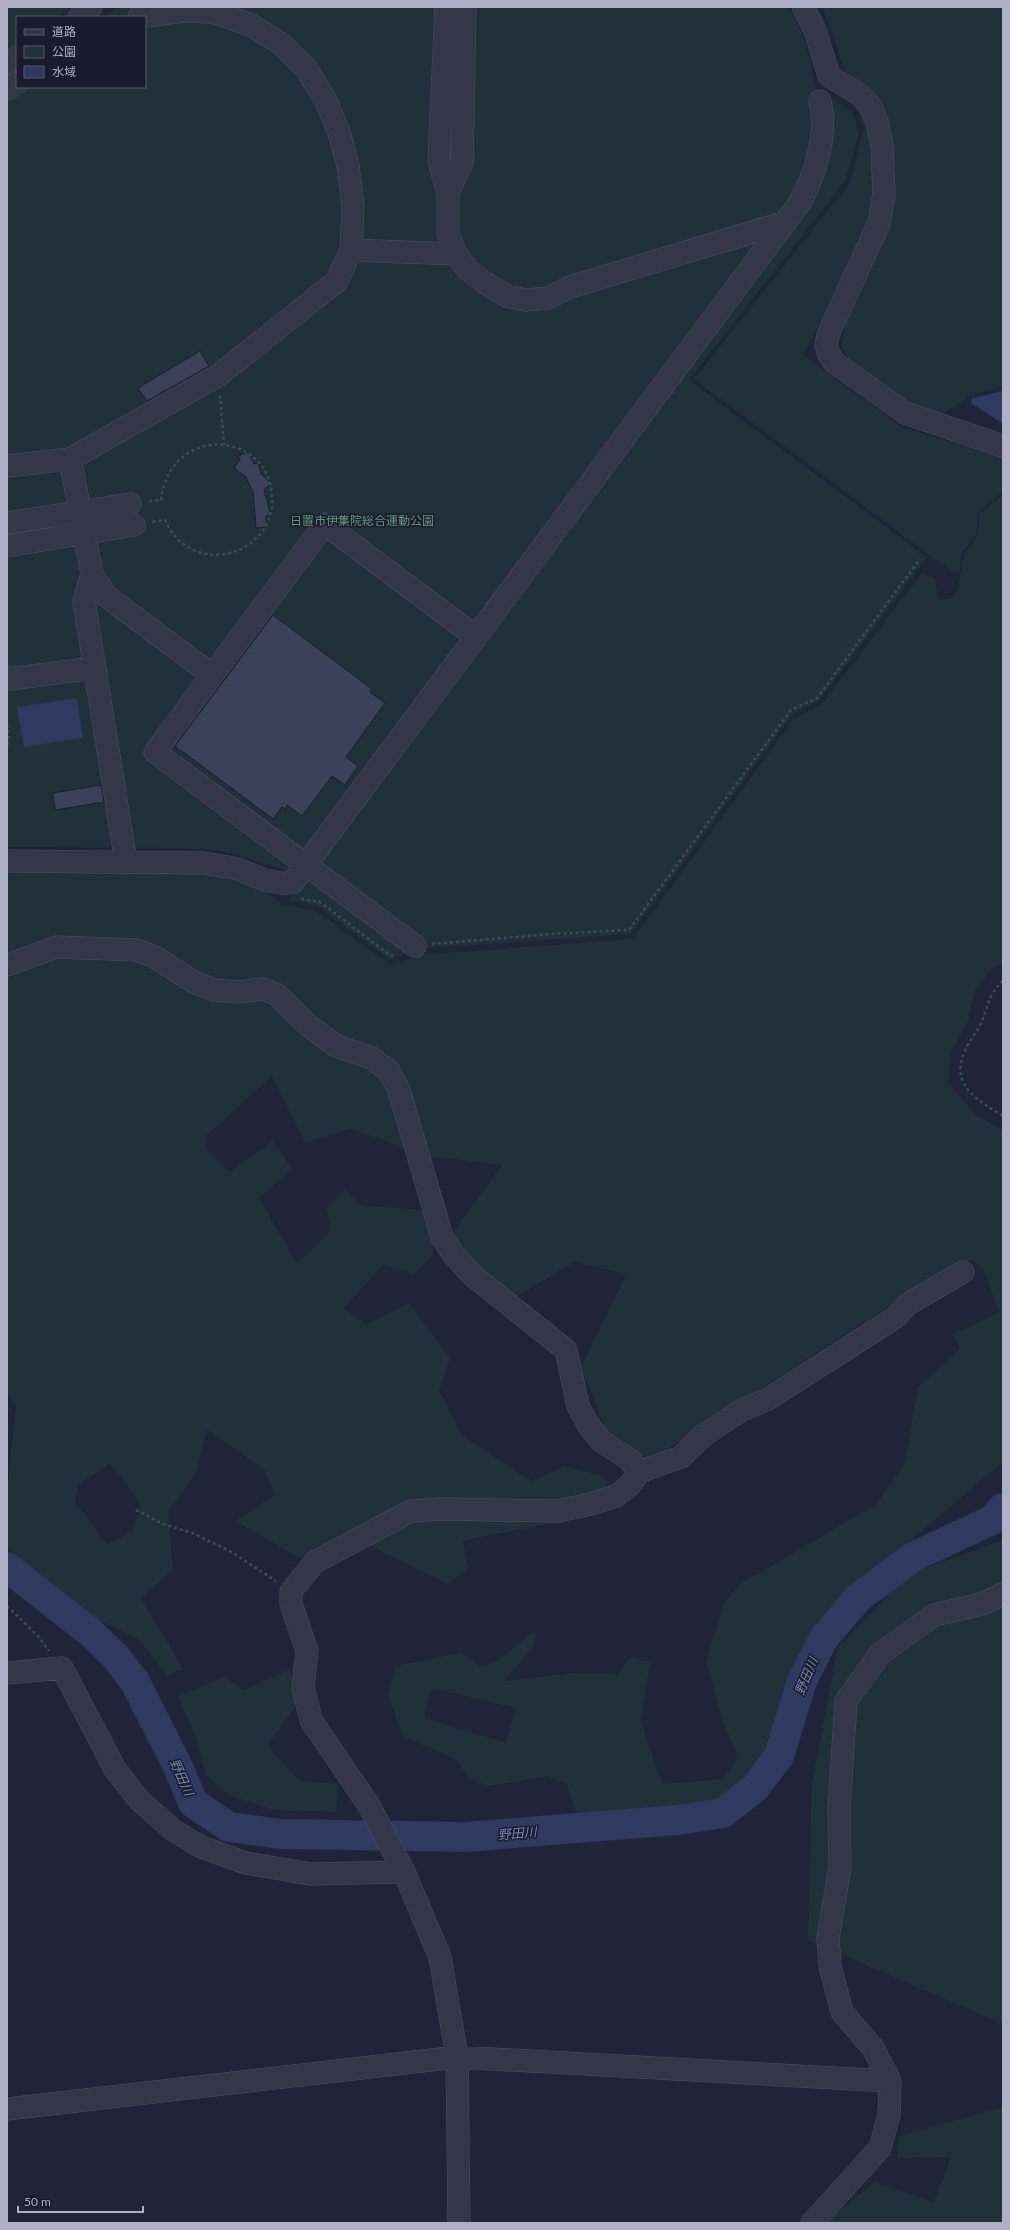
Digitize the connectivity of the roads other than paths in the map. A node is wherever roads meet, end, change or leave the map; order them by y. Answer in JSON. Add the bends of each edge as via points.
{"nodes":[{"id":1,"x":91,"y":7,"type":"edge"},
{"id":2,"x":446,"y":7,"type":"edge"},
{"id":3,"x":466,"y":7,"type":"edge"},
{"id":4,"x":803,"y":7,"type":"edge"},
{"id":5,"x":80,"y":16,"type":"edge"},
{"id":6,"x":146,"y":16,"type":"edge"},
{"id":7,"x":16,"y":58,"type":"edge"},
{"id":8,"x":7,"y":63,"type":"edge"},
{"id":9,"x":16,"y":84,"type":"edge"},
{"id":10,"x":7,"y":89,"type":"edge"},
{"id":11,"x":820,"y":101,"type":"dead end"},
{"id":12,"x":448,"y":192,"type":"junction"},
{"id":13,"x":786,"y":222,"type":"junction"},
{"id":14,"x":351,"y":250,"type":"junction"},
{"id":15,"x":456,"y":254,"type":"junction"},
{"id":16,"x":1003,"y":446,"type":"edge"},
{"id":17,"x":70,"y":459,"type":"junction"},
{"id":18,"x":7,"y":466,"type":"edge"},
{"id":19,"x":130,"y":504,"type":"road end"},
{"id":20,"x":80,"y":512,"type":"junction"},
{"id":21,"x":7,"y":523,"type":"edge"},
{"id":22,"x":134,"y":525,"type":"road end"},
{"id":23,"x":84,"y":533,"type":"junction"},
{"id":24,"x":7,"y":546,"type":"edge"},
{"id":25,"x":92,"y":574,"type":"junction"},
{"id":26,"x":476,"y":637,"type":"junction"},
{"id":27,"x":94,"y":668,"type":"junction"},
{"id":28,"x":212,"y":675,"type":"junction"},
{"id":29,"x":7,"y":677,"type":"edge"},
{"id":30,"x":7,"y":861,"type":"edge"},
{"id":31,"x":126,"y":862,"type":"junction"},
{"id":32,"x":307,"y":865,"type":"junction"},
{"id":33,"x":415,"y":946,"type":"road end"},
{"id":34,"x":7,"y":965,"type":"edge"},
{"id":35,"x":963,"y":1272,"type":"dead end"},
{"id":36,"x":639,"y":1472,"type":"junction"},
{"id":37,"x":1003,"y":1594,"type":"edge"},
{"id":38,"x":7,"y":1673,"type":"edge"},
{"id":39,"x":401,"y":1866,"type":"junction"},
{"id":40,"x":457,"y":2057,"type":"junction"},
{"id":41,"x":890,"y":2081,"type":"junction"},
{"id":42,"x":7,"y":2109,"type":"edge"},
{"id":43,"x":459,"y":2223,"type":"edge"},
{"id":44,"x":812,"y":2223,"type":"edge"}],
"edges":[{"from":1,"to":5,"type":"street"},
{"from":2,"to":12,"type":"street","via":[[440,161]]},
{"from":3,"to":12,"type":"street","via":[[462,163]]},
{"from":4,"to":16,"type":"street","via":[[815,30],[829,76],[860,95],[871,107],[882,145],[884,194],[879,223],[828,335],[826,345],[829,355],[847,373],[905,413]]},
{"from":6,"to":14,"type":"street","via":[[183,11],[213,12],[251,25],[280,42],[306,68],[326,101],[339,132],[348,166],[353,207]]},
{"from":7,"to":8,"type":"street"},
{"from":9,"to":10,"type":"street"},
{"from":11,"to":13,"type":"street","via":[[823,121],[814,175],[801,201]]},
{"from":12,"to":15,"type":"street","via":[[448,233]]},
{"from":13,"to":15,"type":"street","via":[[570,287],[548,298],[526,300],[507,296],[468,269]]},
{"from":13,"to":26,"type":"street"},
{"from":14,"to":15,"type":"street"},
{"from":14,"to":17,"type":"street","via":[[336,281],[219,375]]},
{"from":17,"to":18,"type":"street"},
{"from":17,"to":20,"type":"street"},
{"from":19,"to":20,"type":"street"},
{"from":20,"to":21,"type":"street"},
{"from":20,"to":23,"type":"street"},
{"from":22,"to":23,"type":"street"},
{"from":23,"to":24,"type":"street"},
{"from":23,"to":25,"type":"street"},
{"from":25,"to":27,"type":"street","via":[[84,601]]},
{"from":25,"to":28,"type":"street","via":[[106,596]]},
{"from":26,"to":28,"type":"street","via":[[325,524]]},
{"from":26,"to":32,"type":"street"},
{"from":27,"to":29,"type":"street","via":[[9,679]]},
{"from":27,"to":31,"type":"street"},
{"from":28,"to":32,"type":"street","via":[[155,752]]},
{"from":30,"to":31,"type":"street"},
{"from":31,"to":32,"type":"street","via":[[203,863],[235,868],[285,884],[291,883]]},
{"from":32,"to":33,"type":"street"},
{"from":34,"to":36,"type":"street","via":[[57,947],[136,950],[153,956],[194,982],[214,990],[238,992],[262,989],[276,994],[308,1025],[336,1046],[372,1058],[389,1071],[399,1090],[442,1237],[472,1275],[566,1350],[578,1406],[589,1426],[601,1441],[630,1460]]},
{"from":35,"to":36,"type":"street","via":[[908,1304],[896,1317],[768,1399],[742,1410],[704,1435],[681,1457]]},
{"from":36,"to":39,"type":"street","via":[[629,1486],[616,1496],[558,1511],[411,1511],[314,1562],[291,1591],[291,1604],[307,1651],[303,1687],[311,1720],[370,1806]]},
{"from":37,"to":41,"type":"street","via":[[982,1604],[934,1615],[880,1654],[846,1701],[839,1808],[840,1867],[828,1938],[830,1966],[842,2012],[873,2048]]},
{"from":38,"to":39,"type":"street","via":[[62,1668],[115,1769],[139,1800],[173,1830],[201,1847],[246,1863],[310,1874]]},
{"from":39,"to":40,"type":"street","via":[[440,1957]]},
{"from":40,"to":41,"type":"street"},
{"from":40,"to":42,"type":"street"},
{"from":40,"to":43,"type":"street"},
{"from":41,"to":44,"type":"street","via":[[889,2115],[880,2148]]}]}
